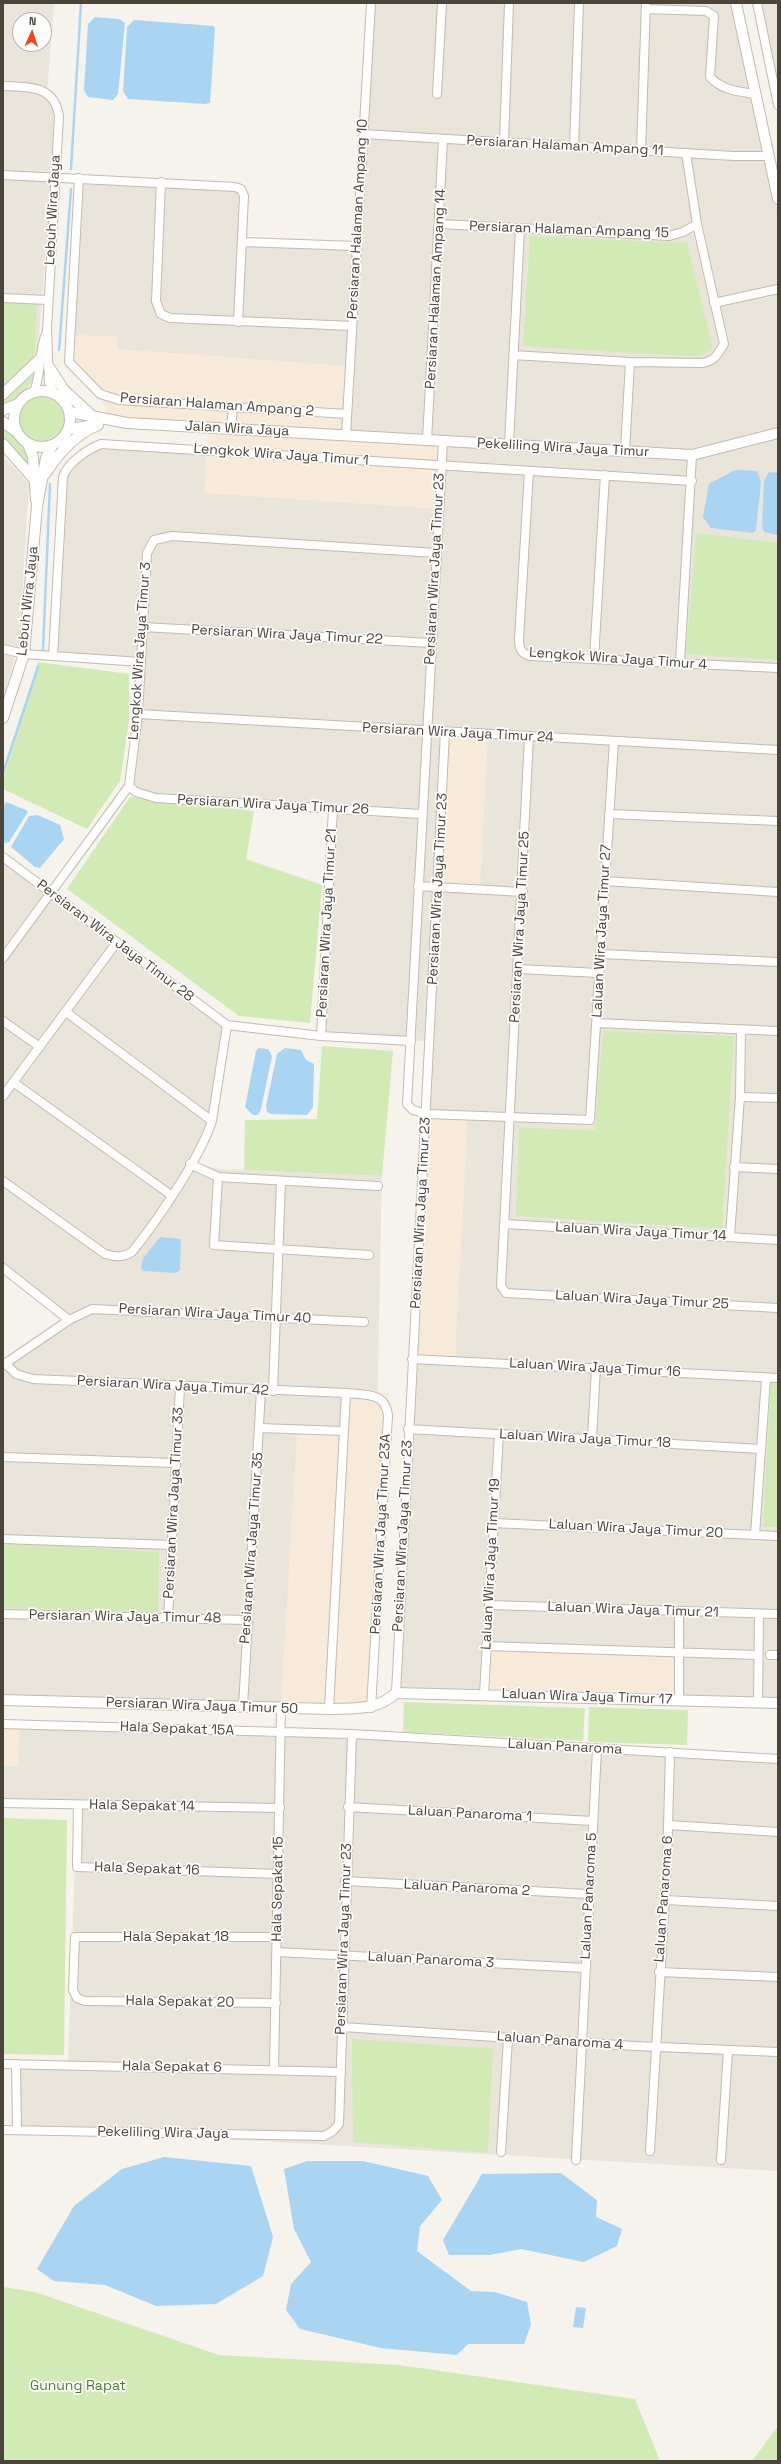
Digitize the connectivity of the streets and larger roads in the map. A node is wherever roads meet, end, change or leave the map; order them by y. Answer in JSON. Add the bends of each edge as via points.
{"nodes":[{"id":1,"x":371,"y":3,"type":"edge"},
{"id":2,"x":442,"y":3,"type":"edge"},
{"id":3,"x":509,"y":3,"type":"edge"},
{"id":4,"x":579,"y":3,"type":"edge"},
{"id":5,"x":736,"y":3,"type":"edge"},
{"id":6,"x":756,"y":3,"type":"edge"},
{"id":7,"x":646,"y":6,"type":"edge"},
{"id":8,"x":3,"y":86,"type":"edge"},
{"id":9,"x":777,"y":92,"type":"edge"},
{"id":10,"x":437,"y":94,"type":"dead end"},
{"id":11,"x":754,"y":94,"type":"junction"},
{"id":12,"x":778,"y":105,"type":"edge"},
{"id":13,"x":363,"y":134,"type":"junction"},
{"id":14,"x":444,"y":139,"type":"junction"},
{"id":15,"x":504,"y":142,"type":"junction"},
{"id":16,"x":574,"y":147,"type":"junction"},
{"id":17,"x":641,"y":151,"type":"junction"},
{"id":18,"x":686,"y":153,"type":"junction"},
{"id":19,"x":768,"y":156,"type":"junction"},
{"id":20,"x":3,"y":175,"type":"edge"},
{"id":21,"x":55,"y":176,"type":"junction"},
{"id":22,"x":79,"y":178,"type":"junction"},
{"id":23,"x":161,"y":182,"type":"junction"},
{"id":24,"x":778,"y":199,"type":"edge"},
{"id":25,"x":440,"y":224,"type":"junction"},
{"id":26,"x":697,"y":224,"type":"junction"},
{"id":27,"x":520,"y":229,"type":"junction"},
{"id":28,"x":243,"y":242,"type":"junction"},
{"id":29,"x":356,"y":246,"type":"junction"},
{"id":30,"x":778,"y":289,"type":"edge"},
{"id":31,"x":3,"y":298,"type":"edge"},
{"id":32,"x":48,"y":300,"type":"junction"},
{"id":33,"x":714,"y":303,"type":"junction"},
{"id":34,"x":238,"y":322,"type":"junction"},
{"id":35,"x":352,"y":326,"type":"junction"},
{"id":36,"x":47,"y":330,"type":"junction"},
{"id":37,"x":513,"y":355,"type":"junction"},
{"id":38,"x":40,"y":359,"type":"junction"},
{"id":39,"x":630,"y":362,"type":"junction"},
{"id":40,"x":49,"y":367,"type":"junction"},
{"id":41,"x":34,"y":392,"type":"junction"},
{"id":42,"x":3,"y":394,"type":"edge"},
{"id":43,"x":55,"y":394,"type":"junction"},
{"id":44,"x":18,"y":404,"type":"junction"},
{"id":45,"x":233,"y":406,"type":"junction"},
{"id":46,"x":3,"y":410,"type":"edge"},
{"id":47,"x":70,"y":412,"type":"junction"},
{"id":48,"x":348,"y":414,"type":"junction"},
{"id":49,"x":96,"y":421,"type":"junction"},
{"id":50,"x":3,"y":422,"type":"edge"},
{"id":51,"x":69,"y":428,"type":"junction"},
{"id":52,"x":231,"y":428,"type":"junction"},
{"id":53,"x":17,"y":432,"type":"junction"},
{"id":54,"x":778,"y":433,"type":"edge"},
{"id":55,"x":346,"y":435,"type":"junction"},
{"id":56,"x":427,"y":440,"type":"junction"},
{"id":57,"x":444,"y":441,"type":"junction"},
{"id":58,"x":3,"y":444,"type":"edge"},
{"id":59,"x":28,"y":444,"type":"junction"},
{"id":60,"x":509,"y":444,"type":"junction"},
{"id":61,"x":52,"y":446,"type":"junction"},
{"id":62,"x":625,"y":451,"type":"junction"},
{"id":63,"x":692,"y":455,"type":"junction"},
{"id":64,"x":441,"y":465,"type":"junction"},
{"id":65,"x":529,"y":471,"type":"junction"},
{"id":66,"x":604,"y":475,"type":"junction"},
{"id":67,"x":38,"y":478,"type":"junction"},
{"id":68,"x":692,"y":481,"type":"junction"},
{"id":69,"x":436,"y":553,"type":"junction"},
{"id":70,"x":143,"y":626,"type":"junction"},
{"id":71,"x":431,"y":643,"type":"junction"},
{"id":72,"x":3,"y":649,"type":"edge"},
{"id":73,"x":24,"y":654,"type":"junction"},
{"id":74,"x":53,"y":656,"type":"junction"},
{"id":75,"x":594,"y":659,"type":"junction"},
{"id":76,"x":141,"y":662,"type":"junction"},
{"id":77,"x":680,"y":663,"type":"junction"},
{"id":78,"x":778,"y":668,"type":"edge"},
{"id":79,"x":138,"y":714,"type":"junction"},
{"id":80,"x":3,"y":718,"type":"edge"},
{"id":81,"x":426,"y":732,"type":"junction"},
{"id":82,"x":445,"y":732,"type":"junction"},
{"id":83,"x":529,"y":737,"type":"junction"},
{"id":84,"x":614,"y":741,"type":"junction"},
{"id":85,"x":778,"y":750,"type":"edge"},
{"id":86,"x":129,"y":786,"type":"junction"},
{"id":87,"x":333,"y":809,"type":"junction"},
{"id":88,"x":421,"y":814,"type":"junction"},
{"id":89,"x":609,"y":814,"type":"junction"},
{"id":90,"x":778,"y":821,"type":"edge"},
{"id":91,"x":3,"y":857,"type":"edge"},
{"id":92,"x":605,"y":881,"type":"junction"},
{"id":93,"x":418,"y":886,"type":"junction"},
{"id":94,"x":438,"y":886,"type":"junction"},
{"id":95,"x":52,"y":892,"type":"junction"},
{"id":96,"x":523,"y":892,"type":"junction"},
{"id":97,"x":778,"y":892,"type":"edge"},
{"id":98,"x":116,"y":942,"type":"junction"},
{"id":99,"x":601,"y":954,"type":"junction"},
{"id":100,"x":3,"y":958,"type":"edge"},
{"id":101,"x":778,"y":962,"type":"edge"},
{"id":102,"x":518,"y":969,"type":"junction"},
{"id":103,"x":599,"y":973,"type":"junction"},
{"id":104,"x":66,"y":1012,"type":"junction"},
{"id":105,"x":3,"y":1021,"type":"edge"},
{"id":106,"x":596,"y":1023,"type":"junction"},
{"id":107,"x":227,"y":1025,"type":"junction"},
{"id":108,"x":741,"y":1029,"type":"junction"},
{"id":109,"x":778,"y":1031,"type":"edge"},
{"id":110,"x":321,"y":1036,"type":"junction"},
{"id":111,"x":411,"y":1041,"type":"junction"},
{"id":112,"x":40,"y":1047,"type":"junction"},
{"id":113,"x":13,"y":1082,"type":"junction"},
{"id":114,"x":3,"y":1096,"type":"edge"},
{"id":115,"x":740,"y":1097,"type":"junction"},
{"id":116,"x":778,"y":1098,"type":"edge"},
{"id":117,"x":427,"y":1114,"type":"junction"},
{"id":118,"x":509,"y":1116,"type":"junction"},
{"id":119,"x":212,"y":1121,"type":"junction"},
{"id":120,"x":190,"y":1164,"type":"junction"},
{"id":121,"x":734,"y":1167,"type":"junction"},
{"id":122,"x":778,"y":1169,"type":"edge"},
{"id":123,"x":218,"y":1177,"type":"junction"},
{"id":124,"x":281,"y":1181,"type":"junction"},
{"id":125,"x":3,"y":1182,"type":"edge"},
{"id":126,"x":378,"y":1186,"type":"dead end"},
{"id":127,"x":171,"y":1195,"type":"junction"},
{"id":128,"x":505,"y":1224,"type":"junction"},
{"id":129,"x":730,"y":1236,"type":"junction"},
{"id":130,"x":778,"y":1240,"type":"edge"},
{"id":131,"x":279,"y":1249,"type":"junction"},
{"id":132,"x":369,"y":1255,"type":"dead end"},
{"id":133,"x":3,"y":1268,"type":"edge"},
{"id":134,"x":506,"y":1293,"type":"joint"},
{"id":135,"x":778,"y":1308,"type":"edge"},
{"id":136,"x":277,"y":1318,"type":"junction"},
{"id":137,"x":69,"y":1320,"type":"junction"},
{"id":138,"x":364,"y":1322,"type":"dead end"},
{"id":139,"x":412,"y":1358,"type":"junction"},
{"id":140,"x":4,"y":1364,"type":"edge"},
{"id":141,"x":596,"y":1368,"type":"junction"},
{"id":142,"x":766,"y":1378,"type":"junction"},
{"id":143,"x":778,"y":1378,"type":"edge"},
{"id":144,"x":180,"y":1387,"type":"junction"},
{"id":145,"x":262,"y":1390,"type":"junction"},
{"id":146,"x":273,"y":1391,"type":"junction"},
{"id":147,"x":346,"y":1394,"type":"junction"},
{"id":148,"x":259,"y":1428,"type":"junction"},
{"id":149,"x":408,"y":1429,"type":"junction"},
{"id":150,"x":344,"y":1431,"type":"junction"},
{"id":151,"x":499,"y":1434,"type":"junction"},
{"id":152,"x":592,"y":1439,"type":"junction"},
{"id":153,"x":761,"y":1449,"type":"junction"},
{"id":154,"x":3,"y":1457,"type":"edge"},
{"id":155,"x":175,"y":1463,"type":"junction"},
{"id":156,"x":493,"y":1523,"type":"junction"},
{"id":157,"x":755,"y":1535,"type":"junction"},
{"id":158,"x":778,"y":1536,"type":"edge"},
{"id":159,"x":3,"y":1539,"type":"edge"},
{"id":160,"x":171,"y":1546,"type":"junction"},
{"id":161,"x":489,"y":1605,"type":"junction"},
{"id":162,"x":679,"y":1611,"type":"junction"},
{"id":163,"x":3,"y":1614,"type":"edge"},
{"id":164,"x":759,"y":1614,"type":"junction"},
{"id":165,"x":778,"y":1614,"type":"edge"},
{"id":166,"x":168,"y":1618,"type":"junction"},
{"id":167,"x":247,"y":1620,"type":"junction"},
{"id":168,"x":486,"y":1646,"type":"junction"},
{"id":169,"x":679,"y":1653,"type":"junction"},
{"id":170,"x":757,"y":1655,"type":"junction"},
{"id":171,"x":396,"y":1693,"type":"junction"},
{"id":172,"x":484,"y":1694,"type":"junction"},
{"id":173,"x":3,"y":1700,"type":"edge"},
{"id":174,"x":679,"y":1700,"type":"junction"},
{"id":175,"x":758,"y":1703,"type":"junction"},
{"id":176,"x":778,"y":1703,"type":"edge"},
{"id":177,"x":243,"y":1706,"type":"junction"},
{"id":178,"x":281,"y":1708,"type":"junction"},
{"id":179,"x":371,"y":1708,"type":"junction"},
{"id":180,"x":329,"y":1709,"type":"junction"},
{"id":181,"x":3,"y":1724,"type":"edge"},
{"id":182,"x":282,"y":1732,"type":"junction"},
{"id":183,"x":352,"y":1734,"type":"junction"},
{"id":184,"x":597,"y":1749,"type":"junction"},
{"id":185,"x":670,"y":1752,"type":"junction"},
{"id":186,"x":778,"y":1759,"type":"edge"},
{"id":187,"x":3,"y":1803,"type":"edge"},
{"id":188,"x":78,"y":1805,"type":"junction"},
{"id":189,"x":348,"y":1807,"type":"junction"},
{"id":190,"x":280,"y":1808,"type":"junction"},
{"id":191,"x":592,"y":1821,"type":"junction"},
{"id":192,"x":669,"y":1826,"type":"junction"},
{"id":193,"x":778,"y":1832,"type":"edge"},
{"id":194,"x":279,"y":1874,"type":"junction"},
{"id":195,"x":345,"y":1881,"type":"junction"},
{"id":196,"x":588,"y":1894,"type":"junction"},
{"id":197,"x":665,"y":1900,"type":"junction"},
{"id":198,"x":778,"y":1906,"type":"edge"},
{"id":199,"x":277,"y":1937,"type":"junction"},
{"id":200,"x":277,"y":1952,"type":"junction"},
{"id":201,"x":343,"y":1956,"type":"junction"},
{"id":202,"x":585,"y":1968,"type":"junction"},
{"id":203,"x":659,"y":1972,"type":"junction"},
{"id":204,"x":778,"y":1977,"type":"edge"},
{"id":205,"x":85,"y":2000,"type":"joint"},
{"id":206,"x":276,"y":2002,"type":"junction"},
{"id":207,"x":342,"y":2027,"type":"junction"},
{"id":208,"x":508,"y":2038,"type":"junction"},
{"id":209,"x":583,"y":2042,"type":"junction"},
{"id":210,"x":656,"y":2046,"type":"junction"},
{"id":211,"x":728,"y":2050,"type":"junction"},
{"id":212,"x":778,"y":2052,"type":"edge"},
{"id":213,"x":3,"y":2064,"type":"edge"},
{"id":214,"x":16,"y":2064,"type":"junction"},
{"id":215,"x":274,"y":2069,"type":"junction"},
{"id":216,"x":340,"y":2072,"type":"junction"},
{"id":217,"x":3,"y":2130,"type":"edge"},
{"id":218,"x":18,"y":2130,"type":"junction"},
{"id":219,"x":324,"y":2136,"type":"joint"},
{"id":220,"x":650,"y":2151,"type":"dead end"},
{"id":221,"x":501,"y":2152,"type":"dead end"},
{"id":222,"x":576,"y":2160,"type":"dead end"},
{"id":223,"x":721,"y":2160,"type":"dead end"}],
"edges":[{"from":1,"to":13,"type":"street","name":"Persiaran Halaman Ampang 10"},
{"from":2,"to":10,"type":"street"},
{"from":3,"to":15,"type":"street"},
{"from":4,"to":16,"type":"street"},
{"from":5,"to":11,"type":"street"},
{"from":6,"to":9,"type":"street"},
{"from":7,"to":11,"type":"street","via":[[706,10],[712,13],[714,16],[710,77],[726,89]]},
{"from":7,"to":17,"type":"street"},
{"from":8,"to":21,"type":"street","name":"Lebuh Wira Jaya","via":[[32,87],[47,94],[57,103]]},
{"from":9,"to":12,"type":"street"},
{"from":11,"to":19,"type":"street"},
{"from":13,"to":14,"type":"street","name":"Persiaran Halaman Ampang 11"},
{"from":13,"to":29,"type":"street","name":"Persiaran Halaman Ampang 10"},
{"from":14,"to":15,"type":"street","name":"Persiaran Halaman Ampang 11"},
{"from":14,"to":25,"type":"street","name":"Persiaran Halaman Ampang 14"},
{"from":15,"to":16,"type":"street","name":"Persiaran Halaman Ampang 11"},
{"from":16,"to":17,"type":"street","name":"Persiaran Halaman Ampang 11"},
{"from":17,"to":18,"type":"street","name":"Persiaran Halaman Ampang 11"},
{"from":18,"to":19,"type":"street","name":"Persiaran Halaman Ampang 11"},
{"from":18,"to":26,"type":"street"},
{"from":19,"to":24,"type":"street"},
{"from":20,"to":21,"type":"street"},
{"from":21,"to":22,"type":"street"},
{"from":21,"to":32,"type":"street","name":"Lebuh Wira Jaya"},
{"from":22,"to":23,"type":"street"},
{"from":22,"to":45,"type":"street","name":"Persiaran Halaman Ampang 2","via":[[69,362],[100,394],[119,400]]},
{"from":23,"to":28,"type":"street","via":[[241,189],[244,196]]},
{"from":23,"to":34,"type":"street","via":[[156,301],[161,314],[170,318]]},
{"from":25,"to":27,"type":"street","name":"Persiaran Halaman Ampang 15"},
{"from":25,"to":56,"type":"street","name":"Persiaran Halaman Ampang 14"},
{"from":26,"to":27,"type":"street","name":"Persiaran Halaman Ampang 15","via":[[669,236]]},
{"from":26,"to":33,"type":"street"},
{"from":27,"to":37,"type":"street"},
{"from":28,"to":29,"type":"street"},
{"from":28,"to":34,"type":"street"},
{"from":29,"to":35,"type":"street","name":"Persiaran Halaman Ampang 10"},
{"from":30,"to":33,"type":"street"},
{"from":31,"to":32,"type":"street"},
{"from":32,"to":36,"type":"street","name":"Lebuh Wira Jaya"},
{"from":33,"to":39,"type":"street","via":[[724,344],[712,361]]},
{"from":34,"to":35,"type":"street"},
{"from":35,"to":48,"type":"street","name":"Persiaran Halaman Ampang 10"},
{"from":36,"to":38,"type":"street","name":"Lebuh Wira Jaya","via":[[42,342]]},
{"from":36,"to":40,"type":"street","name":"Lebuh Wira Jaya"},
{"from":37,"to":39,"type":"street"},
{"from":37,"to":60,"type":"street"},
{"from":38,"to":41,"type":"street","name":"Lebuh Wira Jaya","via":[[38,382]]},
{"from":38,"to":42,"type":"street"},
{"from":39,"to":62,"type":"street"},
{"from":40,"to":43,"type":"street","name":"Lebuh Wira Jaya","via":[[50,383]]},
{"from":40,"to":49,"type":"street","via":[[64,390]]},
{"from":41,"to":43,"type":"street","via":[[47,391]]},
{"from":41,"to":44,"type":"street"},
{"from":43,"to":47,"type":"street","via":[[62,398]]},
{"from":44,"to":46,"type":"street"},
{"from":44,"to":53,"type":"street","via":[[14,416]]},
{"from":45,"to":48,"type":"street","name":"Persiaran Halaman Ampang 2"},
{"from":45,"to":52,"type":"street"},
{"from":47,"to":49,"type":"street","name":"Jalan Wira Jaya"},
{"from":47,"to":51,"type":"street"},
{"from":48,"to":55,"type":"street","name":"Persiaran Halaman Ampang 10"},
{"from":49,"to":51,"type":"street","name":"Jalan Wira Jaya"},
{"from":49,"to":52,"type":"street","name":"Jalan Wira Jaya"},
{"from":49,"to":67,"type":"street","via":[[75,438]]},
{"from":50,"to":53,"type":"street"},
{"from":51,"to":61,"type":"street","via":[[65,436]]},
{"from":52,"to":55,"type":"street","name":"Jalan Wira Jaya"},
{"from":53,"to":59,"type":"street"},
{"from":54,"to":63,"type":"street","name":"Pekeliling Wira Jaya Timur"},
{"from":55,"to":56,"type":"street","name":"Pekeliling Wira Jaya Timur"},
{"from":56,"to":57,"type":"street","name":"Pekeliling Wira Jaya Timur"},
{"from":57,"to":60,"type":"street","name":"Pekeliling Wira Jaya Timur"},
{"from":57,"to":64,"type":"street","name":"Persiaran Wira Jaya Timur 23"},
{"from":58,"to":67,"type":"street"},
{"from":59,"to":61,"type":"street"},
{"from":59,"to":67,"type":"street","name":"Lebuh Wira Jaya"},
{"from":60,"to":62,"type":"street","name":"Pekeliling Wira Jaya Timur"},
{"from":61,"to":67,"type":"street","name":"Lebuh Wira Jaya"},
{"from":62,"to":63,"type":"street","name":"Pekeliling Wira Jaya Timur"},
{"from":63,"to":68,"type":"street"},
{"from":64,"to":65,"type":"street","name":"Lengkok Wira Jaya Timur 1"},
{"from":64,"to":69,"type":"street","name":"Persiaran Wira Jaya Timur 23"},
{"from":64,"to":74,"type":"street","name":"Lengkok Wira Jaya Timur 1","via":[[108,444],[95,446],[65,470],[63,477]]},
{"from":65,"to":66,"type":"street","name":"Lengkok Wira Jaya Timur 1"},
{"from":65,"to":75,"type":"street","name":"Lengkok Wira Jaya Timur 4","via":[[519,648],[530,656]]},
{"from":66,"to":68,"type":"street","name":"Lengkok Wira Jaya Timur 1"},
{"from":66,"to":75,"type":"street"},
{"from":67,"to":73,"type":"street","name":"Lebuh Wira Jaya"},
{"from":68,"to":77,"type":"street"},
{"from":69,"to":70,"type":"street","name":"Lengkok Wira Jaya Timur 3","via":[[163,537],[154,540],[147,553]]},
{"from":69,"to":71,"type":"street","name":"Persiaran Wira Jaya Timur 23"},
{"from":70,"to":71,"type":"street","name":"Persiaran Wira Jaya Timur 22"},
{"from":70,"to":76,"type":"street","name":"Lengkok Wira Jaya Timur 3"},
{"from":71,"to":81,"type":"street","name":"Persiaran Wira Jaya Timur 23"},
{"from":72,"to":73,"type":"street"},
{"from":73,"to":74,"type":"street"},
{"from":73,"to":80,"type":"street","name":"Lebuh Wira Jaya"},
{"from":74,"to":76,"type":"street"},
{"from":75,"to":77,"type":"street","name":"Lengkok Wira Jaya Timur 4"},
{"from":76,"to":79,"type":"street","name":"Lengkok Wira Jaya Timur 3"},
{"from":77,"to":78,"type":"street","name":"Lengkok Wira Jaya Timur 4"},
{"from":79,"to":81,"type":"street","name":"Persiaran Wira Jaya Timur 24"},
{"from":79,"to":86,"type":"street","name":"Lengkok Wira Jaya Timur 3"},
{"from":81,"to":82,"type":"street","name":"Persiaran Wira Jaya Timur 24"},
{"from":81,"to":88,"type":"street","name":"Persiaran Wira Jaya Timur 23"},
{"from":82,"to":83,"type":"street","name":"Persiaran Wira Jaya Timur 24"},
{"from":82,"to":94,"type":"street","name":"Persiaran Wira Jaya Timur 23"},
{"from":83,"to":84,"type":"street","name":"Persiaran Wira Jaya Timur 24"},
{"from":83,"to":96,"type":"street","name":"Persiaran Wira Jaya Timur 25"},
{"from":84,"to":85,"type":"street","name":"Persiaran Wira Jaya Timur 24"},
{"from":84,"to":89,"type":"street","name":"Laluan Wira Jaya Timur 27"},
{"from":86,"to":87,"type":"street","name":"Persiaran Wira Jaya Timur 26","via":[[140,794],[156,798]]},
{"from":86,"to":95,"type":"street","name":"Lengkok Wira Jaya Timur 3"},
{"from":87,"to":88,"type":"street","name":"Persiaran Wira Jaya Timur 26"},
{"from":87,"to":110,"type":"street","name":"Persiaran Wira Jaya Timur 21"},
{"from":88,"to":93,"type":"street","name":"Persiaran Wira Jaya Timur 23"},
{"from":89,"to":90,"type":"street"},
{"from":89,"to":92,"type":"street","name":"Laluan Wira Jaya Timur 27"},
{"from":91,"to":95,"type":"street","name":"Persiaran Wira Jaya Timur 28"},
{"from":92,"to":97,"type":"street"},
{"from":92,"to":99,"type":"street","name":"Laluan Wira Jaya Timur 27"},
{"from":93,"to":94,"type":"street"},
{"from":93,"to":111,"type":"street","name":"Persiaran Wira Jaya Timur 23"},
{"from":94,"to":96,"type":"street"},
{"from":94,"to":117,"type":"street","name":"Persiaran Wira Jaya Timur 23"},
{"from":95,"to":98,"type":"street","name":"Persiaran Wira Jaya Timur 28"},
{"from":95,"to":100,"type":"street","name":"Lengkok Wira Jaya Timur 3"},
{"from":96,"to":102,"type":"street","name":"Persiaran Wira Jaya Timur 25"},
{"from":98,"to":104,"type":"street"},
{"from":98,"to":107,"type":"street","name":"Persiaran Wira Jaya Timur 28"},
{"from":99,"to":101,"type":"street"},
{"from":99,"to":103,"type":"street","name":"Laluan Wira Jaya Timur 27"},
{"from":102,"to":103,"type":"street"},
{"from":102,"to":118,"type":"street","name":"Persiaran Wira Jaya Timur 25"},
{"from":103,"to":106,"type":"street","name":"Laluan Wira Jaya Timur 27"},
{"from":104,"to":112,"type":"street"},
{"from":104,"to":119,"type":"street"},
{"from":105,"to":112,"type":"street"},
{"from":106,"to":108,"type":"street"},
{"from":106,"to":118,"type":"street","name":"Laluan Wira Jaya Timur 27","via":[[590,1120]]},
{"from":107,"to":110,"type":"street"},
{"from":107,"to":119,"type":"street"},
{"from":108,"to":109,"type":"street"},
{"from":108,"to":115,"type":"street"},
{"from":110,"to":111,"type":"street"},
{"from":111,"to":117,"type":"street","name":"Persiaran Wira Jaya Timur 23","via":[[407,1104],[412,1110]]},
{"from":112,"to":113,"type":"street"},
{"from":113,"to":114,"type":"street"},
{"from":113,"to":127,"type":"street"},
{"from":115,"to":116,"type":"street"},
{"from":115,"to":121,"type":"street"},
{"from":117,"to":118,"type":"street"},
{"from":117,"to":139,"type":"street","name":"Persiaran Wira Jaya Timur 23"},
{"from":118,"to":128,"type":"street","name":"Persiaran Wira Jaya Timur 25"},
{"from":119,"to":120,"type":"street"},
{"from":120,"to":123,"type":"street"},
{"from":120,"to":127,"type":"street"},
{"from":121,"to":122,"type":"street"},
{"from":121,"to":129,"type":"street"},
{"from":123,"to":124,"type":"street"},
{"from":123,"to":131,"type":"street","via":[[214,1245]]},
{"from":124,"to":126,"type":"street"},
{"from":124,"to":131,"type":"street"},
{"from":125,"to":127,"type":"street","via":[[105,1254],[115,1257],[132,1252]]},
{"from":128,"to":129,"type":"street","name":"Laluan Wira Jaya Timur 14"},
{"from":128,"to":134,"type":"street","name":"Persiaran Wira Jaya Timur 25","via":[[501,1286]]},
{"from":129,"to":130,"type":"street","name":"Laluan Wira Jaya Timur 14"},
{"from":131,"to":132,"type":"street"},
{"from":131,"to":136,"type":"street"},
{"from":133,"to":137,"type":"street"},
{"from":134,"to":135,"type":"street","name":"Laluan Wira Jaya Timur 25"},
{"from":136,"to":137,"type":"street","name":"Persiaran Wira Jaya Timur 40","via":[[103,1308],[92,1309]]},
{"from":136,"to":138,"type":"street","name":"Persiaran Wira Jaya Timur 40"},
{"from":136,"to":146,"type":"street"},
{"from":137,"to":140,"type":"street","name":"Persiaran Wira Jaya Timur 40"},
{"from":139,"to":141,"type":"street","name":"Laluan Wira Jaya Timur 16"},
{"from":139,"to":149,"type":"street","name":"Persiaran Wira Jaya Timur 23"},
{"from":140,"to":144,"type":"street","name":"Persiaran Wira Jaya Timur 42","via":[[24,1378]]},
{"from":141,"to":142,"type":"street","name":"Laluan Wira Jaya Timur 16"},
{"from":141,"to":152,"type":"street"},
{"from":142,"to":143,"type":"street","name":"Laluan Wira Jaya Timur 16"},
{"from":142,"to":153,"type":"street"},
{"from":144,"to":145,"type":"street","name":"Persiaran Wira Jaya Timur 42"},
{"from":144,"to":155,"type":"street","name":"Persiaran Wira Jaya Timur 33"},
{"from":145,"to":146,"type":"street","name":"Persiaran Wira Jaya Timur 42"},
{"from":145,"to":148,"type":"street","name":"Persiaran Wira Jaya Timur 35"},
{"from":146,"to":147,"type":"street","name":"Persiaran Wira Jaya Timur 42"},
{"from":147,"to":150,"type":"street"},
{"from":147,"to":179,"type":"street","name":"Persiaran Wira Jaya Timur 23A","via":[[377,1396],[387,1407],[388,1416]]},
{"from":148,"to":150,"type":"street"},
{"from":148,"to":167,"type":"street","name":"Persiaran Wira Jaya Timur 35"},
{"from":149,"to":151,"type":"street","name":"Laluan Wira Jaya Timur 18"},
{"from":149,"to":171,"type":"street","name":"Persiaran Wira Jaya Timur 23"},
{"from":150,"to":180,"type":"street"},
{"from":151,"to":152,"type":"street","name":"Laluan Wira Jaya Timur 18"},
{"from":151,"to":156,"type":"street","name":"Laluan Wira Jaya Timur 19"},
{"from":152,"to":153,"type":"street","name":"Laluan Wira Jaya Timur 18"},
{"from":153,"to":157,"type":"street"},
{"from":154,"to":155,"type":"street"},
{"from":155,"to":160,"type":"street","name":"Persiaran Wira Jaya Timur 33"},
{"from":156,"to":157,"type":"street","name":"Laluan Wira Jaya Timur 20"},
{"from":156,"to":161,"type":"street","name":"Laluan Wira Jaya Timur 19"},
{"from":157,"to":158,"type":"street","name":"Laluan Wira Jaya Timur 20"},
{"from":159,"to":160,"type":"street"},
{"from":160,"to":166,"type":"street","name":"Persiaran Wira Jaya Timur 33"},
{"from":161,"to":162,"type":"street","name":"Laluan Wira Jaya Timur 21"},
{"from":161,"to":168,"type":"street","name":"Laluan Wira Jaya Timur 19"},
{"from":162,"to":164,"type":"street","name":"Laluan Wira Jaya Timur 21"},
{"from":162,"to":169,"type":"street"},
{"from":163,"to":166,"type":"street","name":"Persiaran Wira Jaya Timur 48"},
{"from":164,"to":165,"type":"street","name":"Laluan Wira Jaya Timur 21"},
{"from":164,"to":170,"type":"street"},
{"from":166,"to":167,"type":"street","name":"Persiaran Wira Jaya Timur 48"},
{"from":167,"to":177,"type":"street","name":"Persiaran Wira Jaya Timur 35"},
{"from":168,"to":169,"type":"street"},
{"from":168,"to":172,"type":"street","name":"Laluan Wira Jaya Timur 19"},
{"from":169,"to":170,"type":"street"},
{"from":169,"to":174,"type":"street"},
{"from":170,"to":175,"type":"street"},
{"from":171,"to":172,"type":"street","name":"Laluan Wira Jaya Timur 17"},
{"from":171,"to":179,"type":"street","name":"Persiaran Wira Jaya Timur 50","via":[[381,1705]]},
{"from":172,"to":174,"type":"street","name":"Laluan Wira Jaya Timur 17"},
{"from":173,"to":177,"type":"street","name":"Persiaran Wira Jaya Timur 50"},
{"from":174,"to":175,"type":"street","name":"Laluan Wira Jaya Timur 17"},
{"from":175,"to":176,"type":"street","name":"Laluan Wira Jaya Timur 17"},
{"from":177,"to":178,"type":"street","name":"Persiaran Wira Jaya Timur 50"},
{"from":178,"to":180,"type":"street","name":"Persiaran Wira Jaya Timur 50"},
{"from":178,"to":182,"type":"street","name":"Hala Sepakat 15"},
{"from":179,"to":180,"type":"street","name":"Persiaran Wira Jaya Timur 50"},
{"from":181,"to":182,"type":"street","name":"Hala Sepakat 15A"},
{"from":182,"to":183,"type":"street","name":"Hala Sepakat 15A"},
{"from":182,"to":190,"type":"street","name":"Hala Sepakat 15"},
{"from":183,"to":184,"type":"street","name":"Laluan Panaroma"},
{"from":183,"to":189,"type":"street","name":"Persiaran Wira Jaya Timur 23"},
{"from":184,"to":185,"type":"street","name":"Laluan Panaroma"},
{"from":184,"to":191,"type":"street","name":"Laluan Panaroma 5"},
{"from":185,"to":186,"type":"street","name":"Laluan Panaroma"},
{"from":185,"to":192,"type":"street","name":"Laluan Panaroma 6"},
{"from":187,"to":188,"type":"street","name":"Hala Sepakat 14"},
{"from":188,"to":190,"type":"street","name":"Hala Sepakat 14"},
{"from":188,"to":194,"type":"street","name":"Hala Sepakat 16","via":[[77,1867]]},
{"from":189,"to":191,"type":"street","name":"Laluan Panaroma 1"},
{"from":189,"to":195,"type":"street","name":"Persiaran Wira Jaya Timur 23"},
{"from":190,"to":194,"type":"street","name":"Hala Sepakat 15"},
{"from":191,"to":196,"type":"street","name":"Laluan Panaroma 5"},
{"from":192,"to":193,"type":"street"},
{"from":192,"to":197,"type":"street","name":"Laluan Panaroma 6"},
{"from":194,"to":199,"type":"street","name":"Hala Sepakat 15"},
{"from":195,"to":196,"type":"street","name":"Laluan Panaroma 2"},
{"from":195,"to":201,"type":"street","name":"Persiaran Wira Jaya Timur 23"},
{"from":196,"to":202,"type":"street","name":"Laluan Panaroma 5"},
{"from":197,"to":198,"type":"street"},
{"from":197,"to":203,"type":"street","name":"Laluan Panaroma 6"},
{"from":199,"to":200,"type":"street","name":"Hala Sepakat 15"},
{"from":199,"to":205,"type":"street","name":"Hala Sepakat 18","via":[[75,1937],[73,1990],[76,1998]]},
{"from":200,"to":201,"type":"street","name":"Laluan Panaroma 3"},
{"from":200,"to":206,"type":"street","name":"Hala Sepakat 15"},
{"from":201,"to":202,"type":"street","name":"Laluan Panaroma 3"},
{"from":201,"to":207,"type":"street","name":"Persiaran Wira Jaya Timur 23"},
{"from":202,"to":209,"type":"street","name":"Laluan Panaroma 5"},
{"from":203,"to":204,"type":"street"},
{"from":203,"to":210,"type":"street","name":"Laluan Panaroma 6"},
{"from":205,"to":206,"type":"street","name":"Hala Sepakat 20"},
{"from":206,"to":215,"type":"street","name":"Hala Sepakat 15"},
{"from":207,"to":208,"type":"street","name":"Laluan Panaroma 4"},
{"from":207,"to":216,"type":"street","name":"Persiaran Wira Jaya Timur 23"},
{"from":208,"to":209,"type":"street","name":"Laluan Panaroma 4"},
{"from":208,"to":221,"type":"street"},
{"from":209,"to":210,"type":"street","name":"Laluan Panaroma 4"},
{"from":209,"to":222,"type":"street","name":"Laluan Panaroma 5"},
{"from":210,"to":211,"type":"street","name":"Laluan Panaroma 4"},
{"from":210,"to":220,"type":"street","name":"Laluan Panaroma 6"},
{"from":211,"to":212,"type":"street","name":"Laluan Panaroma 4"},
{"from":211,"to":223,"type":"street"},
{"from":213,"to":214,"type":"street","name":"Hala Sepakat 6"},
{"from":214,"to":215,"type":"street","name":"Hala Sepakat 6"},
{"from":214,"to":218,"type":"street"},
{"from":215,"to":216,"type":"street","name":"Hala Sepakat 6"},
{"from":216,"to":219,"type":"street","name":"Persiaran Wira Jaya Timur 23","via":[[339,2124]]},
{"from":217,"to":218,"type":"street","name":"Pekeliling Wira Jaya"},
{"from":218,"to":219,"type":"street","name":"Pekeliling Wira Jaya"}]}
